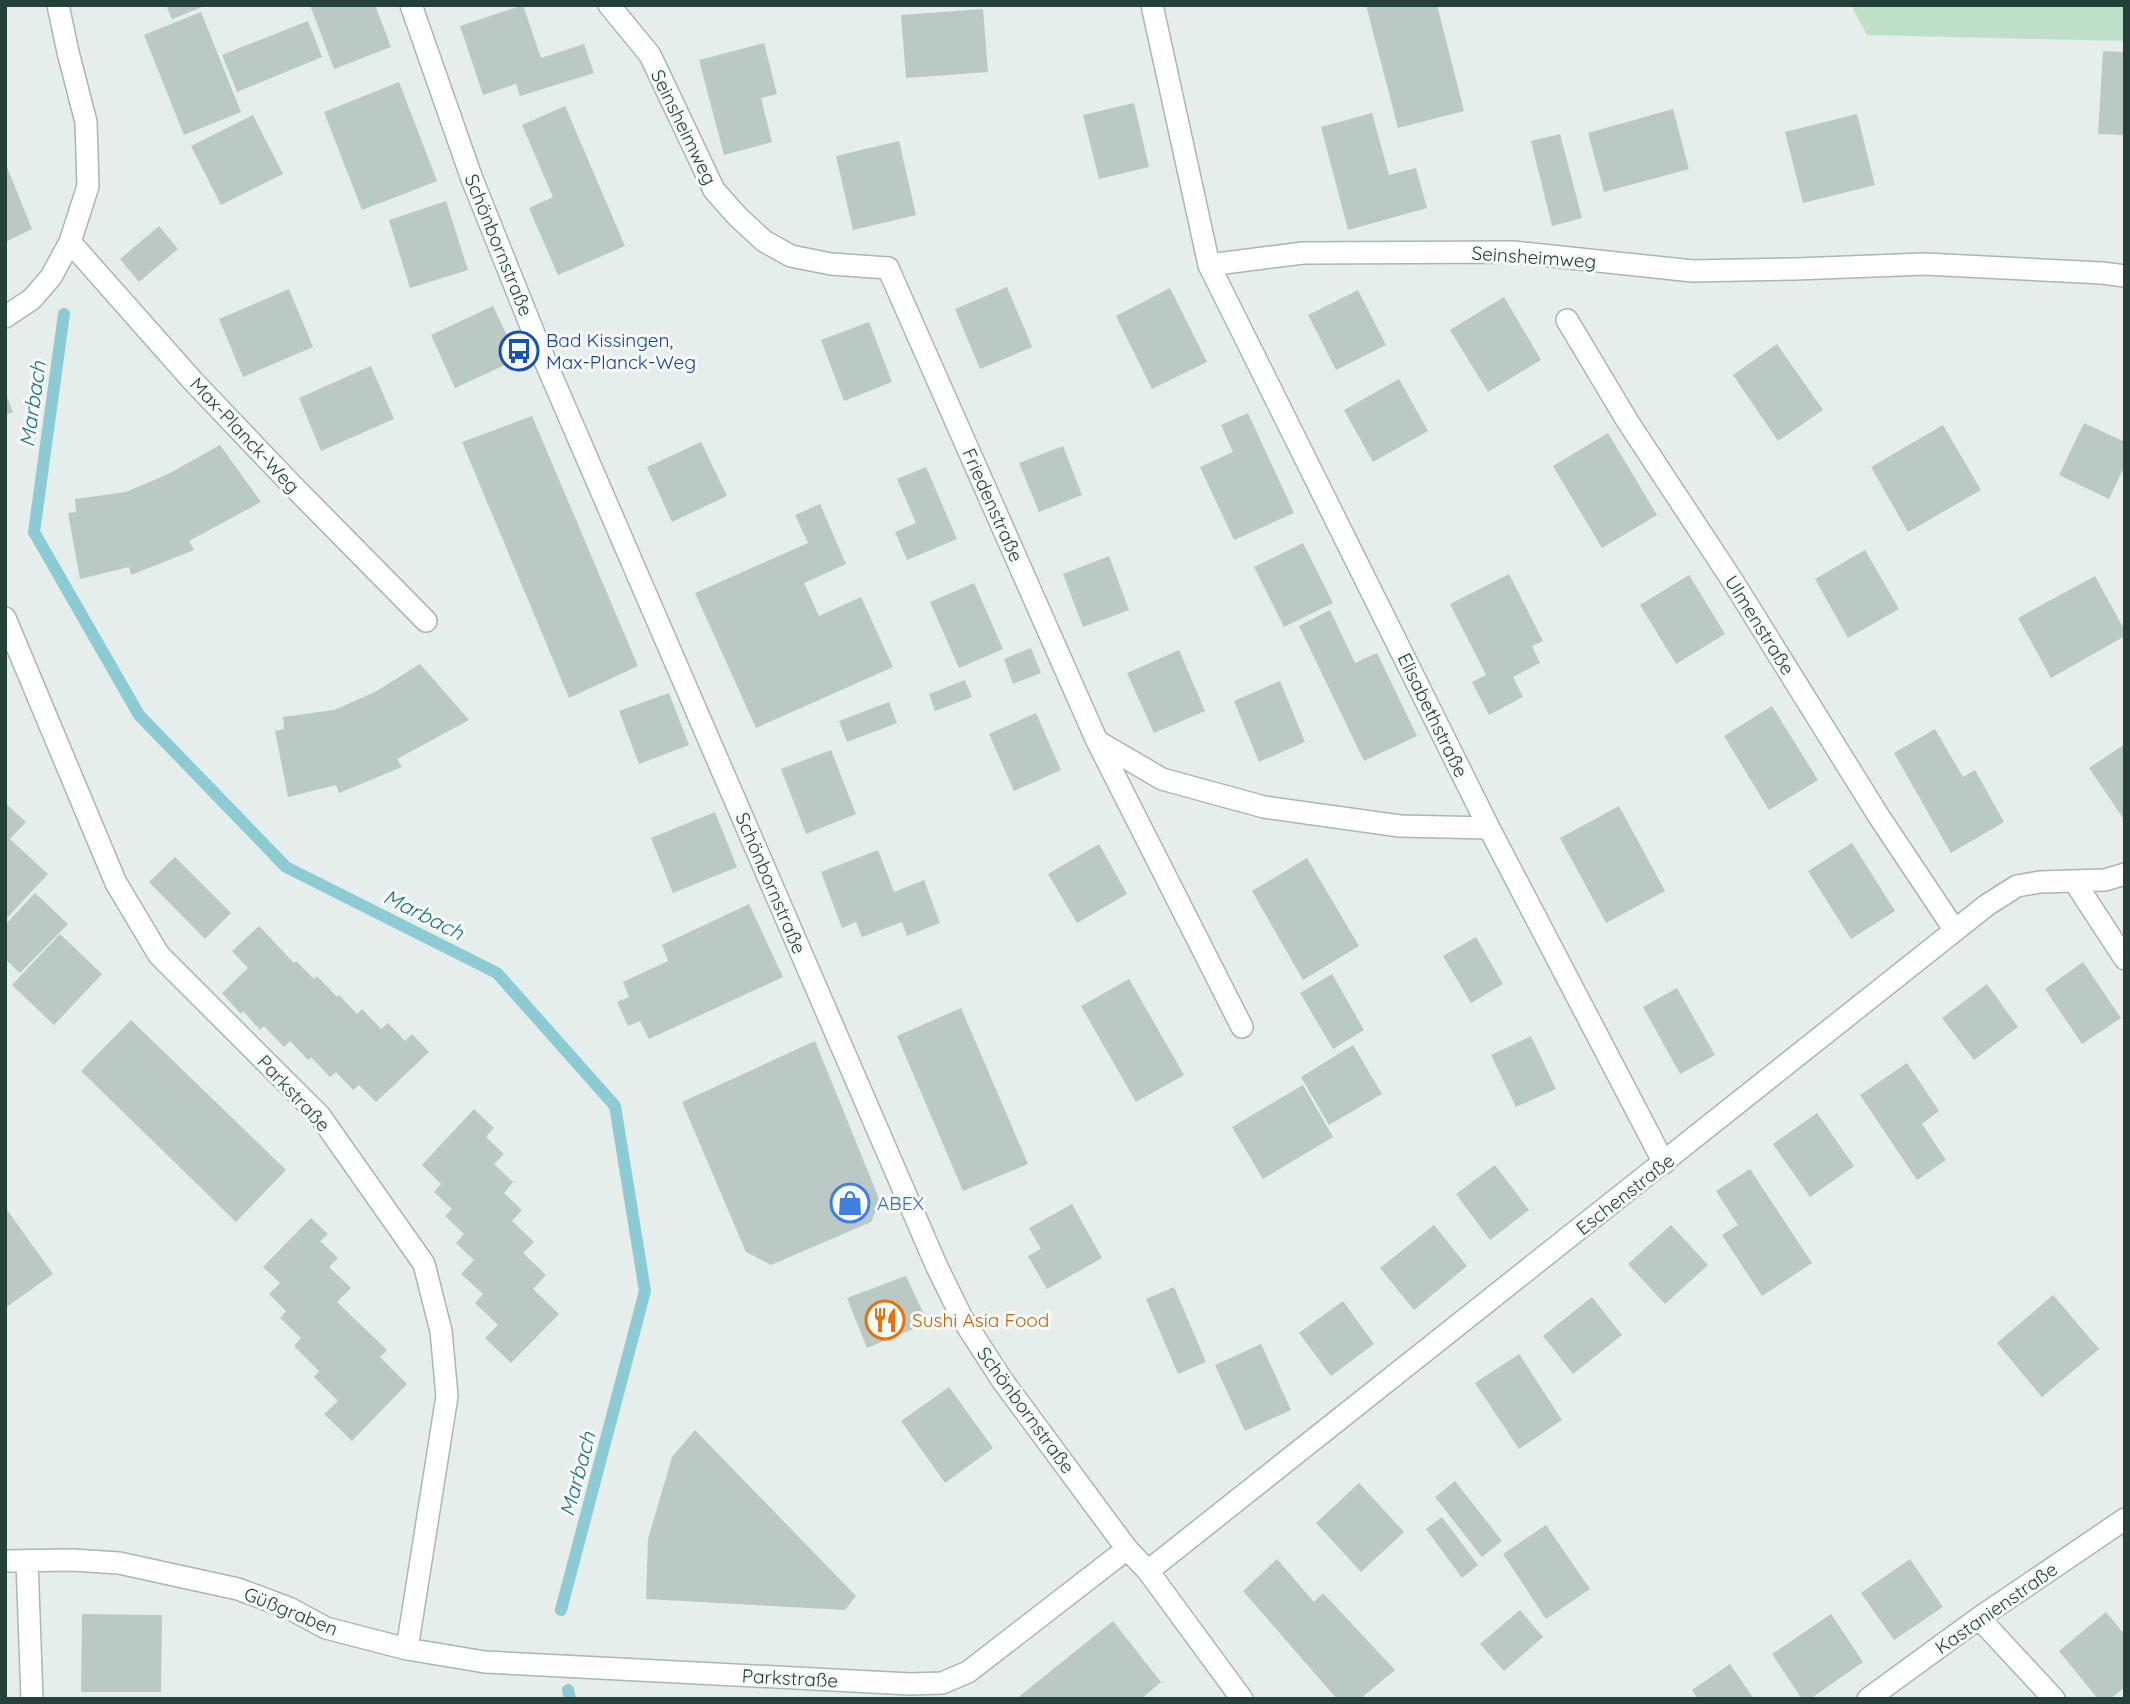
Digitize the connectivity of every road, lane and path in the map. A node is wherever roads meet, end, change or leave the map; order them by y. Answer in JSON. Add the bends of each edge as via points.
{"nodes":[{"id":1,"x":58,"y":5,"type":"edge"},
{"id":2,"x":411,"y":5,"type":"edge"},
{"id":3,"x":609,"y":5,"type":"edge"},
{"id":4,"x":1152,"y":5,"type":"edge"},
{"id":5,"x":70,"y":242,"type":"junction"},
{"id":6,"x":1209,"y":265,"type":"junction"},
{"id":7,"x":888,"y":268,"type":"joint"},
{"id":8,"x":2125,"y":276,"type":"edge"},
{"id":9,"x":5,"y":317,"type":"edge"},
{"id":10,"x":1567,"y":320,"type":"dead end"},
{"id":11,"x":5,"y":618,"type":"edge"},
{"id":12,"x":426,"y":621,"type":"dead end"},
{"id":13,"x":1097,"y":741,"type":"junction"},
{"id":14,"x":1489,"y":828,"type":"junction"},
{"id":15,"x":2125,"y":874,"type":"edge"},
{"id":16,"x":2074,"y":881,"type":"junction"},
{"id":17,"x":1954,"y":929,"type":"junction"},
{"id":18,"x":2125,"y":959,"type":"edge"},
{"id":19,"x":1242,"y":1027,"type":"dead end"},
{"id":20,"x":1664,"y":1163,"type":"junction"},
{"id":21,"x":2125,"y":1519,"type":"edge"},
{"id":22,"x":1127,"y":1549,"type":"junction"},
{"id":23,"x":27,"y":1560,"type":"junction"},
{"id":24,"x":5,"y":1562,"type":"edge"},
{"id":25,"x":1148,"y":1571,"type":"junction"},
{"id":26,"x":1979,"y":1618,"type":"junction"},
{"id":27,"x":407,"y":1649,"type":"junction"},
{"id":28,"x":535,"y":1664,"type":"joint"},
{"id":29,"x":942,"y":1691,"type":"edge"},
{"id":30,"x":32,"y":1699,"type":"edge"},
{"id":31,"x":1242,"y":1699,"type":"edge"},
{"id":32,"x":1868,"y":1699,"type":"edge"},
{"id":33,"x":2054,"y":1699,"type":"edge"}],
"edges":[{"from":1,"to":5,"type":"street","via":[[86,122],[88,186]]},
{"from":2,"to":22,"type":"street","name":"Schönbornstraße","via":[[472,179],[545,361],[937,1267],[995,1370]]},
{"from":3,"to":7,"type":"street","name":"Seinsheimweg","via":[[650,55],[714,190],[738,217],[764,241],[791,256]]},
{"from":4,"to":6,"type":"street"},
{"from":5,"to":9,"type":"street","via":[[51,277],[32,299]]},
{"from":5,"to":12,"type":"street","name":"Max-Planck-Weg","via":[[192,380]]},
{"from":6,"to":8,"type":"street","name":"Seinsheimweg","via":[[1303,253],[1513,252],[1693,271],[1925,264]]},
{"from":6,"to":14,"type":"street","name":"Elisabethstraße"},
{"from":7,"to":13,"type":"street","name":"Friedenstraße"},
{"from":10,"to":17,"type":"street","name":"Ulmenstraße"},
{"from":11,"to":27,"type":"street","name":"Parkstraße","via":[[116,883],[159,955],[320,1116],[424,1264],[441,1331],[447,1396]]},
{"from":13,"to":14,"type":"street","via":[[1162,779],[1264,807],[1400,826]]},
{"from":13,"to":19,"type":"street","name":"Friedenstraße"},
{"from":14,"to":20,"type":"street","name":"Elisabethstraße"},
{"from":15,"to":16,"type":"street","name":"Eschenstraße"},
{"from":16,"to":17,"type":"street","name":"Eschenstraße","via":[[2017,886]]},
{"from":16,"to":18,"type":"street"},
{"from":17,"to":20,"type":"street","name":"Eschenstraße"},
{"from":20,"to":25,"type":"street","name":"Eschenstraße"},
{"from":21,"to":26,"type":"street","name":"Kastanienstraße"},
{"from":22,"to":25,"type":"street","name":"Schönbornstraße"},
{"from":22,"to":29,"type":"street","name":"Parkstraße"},
{"from":23,"to":24,"type":"street","name":"Güßgraben"},
{"from":23,"to":27,"type":"street","name":"Güßgraben","via":[[119,1563],[239,1589],[289,1608],[326,1629]]},
{"from":23,"to":30,"type":"street"},
{"from":25,"to":31,"type":"street","name":"Schönbornstraße"},
{"from":26,"to":32,"type":"street","name":"Kastanienstraße"},
{"from":26,"to":33,"type":"street"},
{"from":27,"to":28,"type":"street","name":"Güßgraben","via":[[485,1662]]},
{"from":28,"to":29,"type":"street","name":"Parkstraße","via":[[910,1684]]}]}
